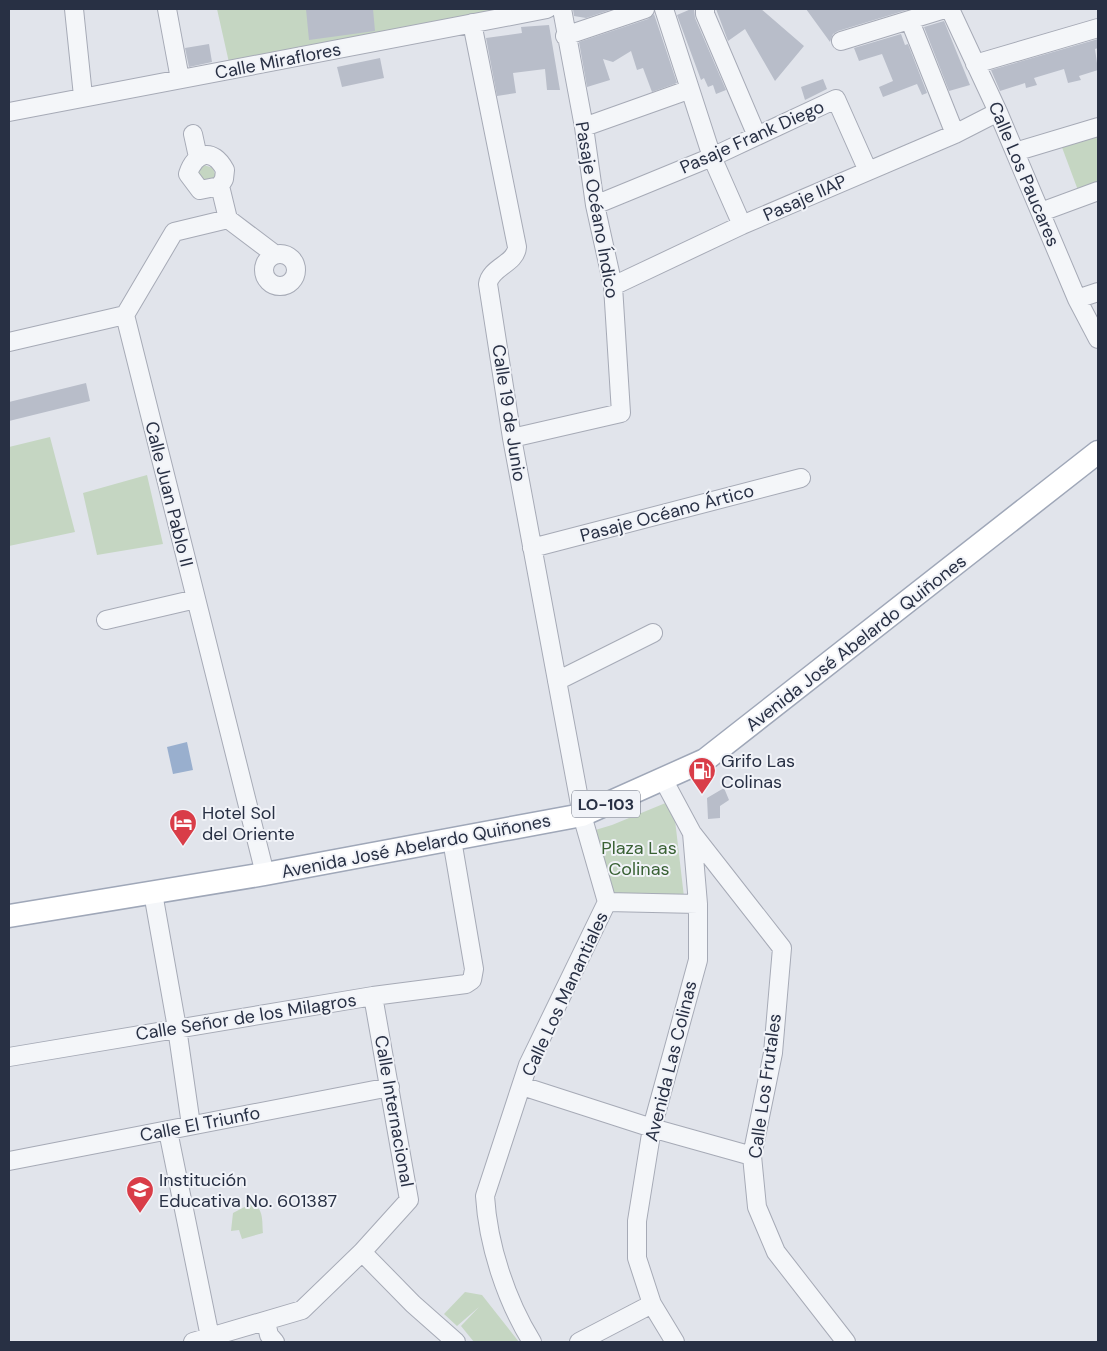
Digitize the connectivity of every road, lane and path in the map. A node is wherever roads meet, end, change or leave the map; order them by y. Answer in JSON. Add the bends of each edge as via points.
{"nodes":[{"id":1,"x":74,"y":9,"type":"edge"},
{"id":2,"x":167,"y":9,"type":"edge"},
{"id":3,"x":548,"y":9,"type":"edge"},
{"id":4,"x":562,"y":9,"type":"edge"},
{"id":5,"x":645,"y":9,"type":"edge"},
{"id":6,"x":664,"y":9,"type":"edge"},
{"id":7,"x":705,"y":9,"type":"edge"},
{"id":8,"x":945,"y":9,"type":"edge"},
{"id":9,"x":950,"y":9,"type":"edge"},
{"id":10,"x":621,"y":13,"type":"edge"},
{"id":11,"x":910,"y":21,"type":"junction"},
{"id":12,"x":472,"y":23,"type":"junction"},
{"id":13,"x":1098,"y":28,"type":"edge"},
{"id":14,"x":565,"y":36,"type":"junction"},
{"id":15,"x":842,"y":41,"type":"dead end"},
{"id":16,"x":975,"y":64,"type":"junction"},
{"id":17,"x":180,"y":79,"type":"junction"},
{"id":18,"x":688,"y":90,"type":"junction"},
{"id":19,"x":83,"y":96,"type":"junction"},
{"id":20,"x":9,"y":112,"type":"edge"},
{"id":21,"x":998,"y":112,"type":"junction"},
{"id":22,"x":584,"y":127,"type":"junction"},
{"id":23,"x":1098,"y":127,"type":"edge"},
{"id":24,"x":192,"y":134,"type":"dead end"},
{"id":25,"x":955,"y":134,"type":"junction"},
{"id":26,"x":756,"y":136,"type":"junction"},
{"id":27,"x":1015,"y":152,"type":"junction"},
{"id":28,"x":198,"y":157,"type":"junction"},
{"id":29,"x":712,"y":157,"type":"junction"},
{"id":30,"x":868,"y":171,"type":"junction"},
{"id":31,"x":220,"y":186,"type":"junction"},
{"id":32,"x":1098,"y":191,"type":"edge"},
{"id":33,"x":595,"y":205,"type":"junction"},
{"id":34,"x":1041,"y":212,"type":"junction"},
{"id":35,"x":228,"y":219,"type":"junction"},
{"id":36,"x":742,"y":226,"type":"junction"},
{"id":37,"x":273,"y":253,"type":"dead end"},
{"id":38,"x":612,"y":286,"type":"junction"},
{"id":39,"x":1098,"y":292,"type":"edge"},
{"id":40,"x":1077,"y":299,"type":"junction"},
{"id":41,"x":125,"y":315,"type":"junction"},
{"id":42,"x":1098,"y":339,"type":"edge"},
{"id":43,"x":9,"y":342,"type":"edge"},
{"id":44,"x":512,"y":438,"type":"junction"},
{"id":45,"x":1098,"y":452,"type":"edge"},
{"id":46,"x":801,"y":478,"type":"dead end"},
{"id":47,"x":532,"y":548,"type":"junction"},
{"id":48,"x":196,"y":599,"type":"junction"},
{"id":49,"x":106,"y":620,"type":"dead end"},
{"id":50,"x":653,"y":633,"type":"dead end"},
{"id":51,"x":557,"y":681,"type":"junction"},
{"id":52,"x":663,"y":778,"type":"junction"},
{"id":53,"x":582,"y":815,"type":"junction"},
{"id":54,"x":692,"y":833,"type":"junction"},
{"id":55,"x":452,"y":840,"type":"junction"},
{"id":56,"x":265,"y":874,"type":"junction"},
{"id":57,"x":153,"y":893,"type":"junction"},
{"id":58,"x":608,"y":902,"type":"junction"},
{"id":59,"x":698,"y":904,"type":"junction"},
{"id":60,"x":9,"y":916,"type":"edge"},
{"id":61,"x":374,"y":996,"type":"junction"},
{"id":62,"x":177,"y":1028,"type":"junction"},
{"id":63,"x":9,"y":1057,"type":"edge"},
{"id":64,"x":522,"y":1086,"type":"junction"},
{"id":65,"x":390,"y":1087,"type":"junction"},
{"id":66,"x":191,"y":1126,"type":"junction"},
{"id":67,"x":652,"y":1128,"type":"junction"},
{"id":68,"x":168,"y":1131,"type":"junction"},
{"id":69,"x":752,"y":1156,"type":"junction"},
{"id":70,"x":9,"y":1161,"type":"edge"},
{"id":71,"x":362,"y":1252,"type":"junction"},
{"id":72,"x":652,"y":1304,"type":"junction"},
{"id":73,"x":266,"y":1322,"type":"junction"},
{"id":74,"x":202,"y":1340,"type":"edge"},
{"id":75,"x":274,"y":1342,"type":"edge"},
{"id":76,"x":456,"y":1342,"type":"edge"},
{"id":77,"x":532,"y":1342,"type":"edge"},
{"id":78,"x":579,"y":1342,"type":"edge"},
{"id":79,"x":675,"y":1342,"type":"edge"},
{"id":80,"x":846,"y":1342,"type":"edge"}],
"edges":[{"from":1,"to":19,"type":"street"},
{"from":2,"to":17,"type":"street"},
{"from":3,"to":12,"type":"street","name":"Calle Miraflores"},
{"from":4,"to":14,"type":"street","name":"Pasaje Océano Índico"},
{"from":5,"to":10,"type":"street"},
{"from":6,"to":18,"type":"street"},
{"from":7,"to":26,"type":"street"},
{"from":8,"to":11,"type":"street"},
{"from":9,"to":16,"type":"street","name":"Calle Los Paucares"},
{"from":10,"to":14,"type":"street"},
{"from":11,"to":15,"type":"street"},
{"from":11,"to":25,"type":"street"},
{"from":12,"to":17,"type":"street","name":"Calle Miraflores"},
{"from":12,"to":44,"type":"street","name":"Calle 19 de Junio","via":[[517,247],[515,255],[490,277],[488,284]]},
{"from":13,"to":16,"type":"street"},
{"from":14,"to":22,"type":"street","name":"Pasaje Océano Índico"},
{"from":16,"to":21,"type":"street","name":"Calle Los Paucares"},
{"from":17,"to":19,"type":"street","name":"Calle Miraflores"},
{"from":18,"to":22,"type":"street"},
{"from":18,"to":29,"type":"street"},
{"from":19,"to":20,"type":"street","name":"Calle Miraflores"},
{"from":21,"to":25,"type":"street","name":"Pasaje IIAP"},
{"from":21,"to":27,"type":"street","name":"Calle Los Paucares"},
{"from":22,"to":33,"type":"street","name":"Pasaje Océano Índico"},
{"from":23,"to":27,"type":"street"},
{"from":24,"to":28,"type":"street"},
{"from":25,"to":30,"type":"street","name":"Pasaje IIAP"},
{"from":26,"to":29,"type":"street","name":"Pasaje Frank Diego"},
{"from":26,"to":30,"type":"street","name":"Pasaje Frank Diego","via":[[836,99]]},
{"from":27,"to":34,"type":"street","name":"Calle Los Paucares"},
{"from":28,"to":31,"type":"street","via":[[207,155],[221,162],[225,170]]},
{"from":28,"to":31,"type":"street","via":[[188,174],[193,183],[200,190]]},
{"from":29,"to":33,"type":"street","name":"Pasaje Frank Diego"},
{"from":29,"to":36,"type":"street"},
{"from":30,"to":36,"type":"street","name":"Pasaje IIAP"},
{"from":31,"to":35,"type":"street"},
{"from":32,"to":34,"type":"street"},
{"from":33,"to":38,"type":"street","name":"Pasaje Océano Índico"},
{"from":34,"to":40,"type":"street","name":"Calle Los Paucares"},
{"from":35,"to":37,"type":"street"},
{"from":35,"to":41,"type":"street","via":[[174,232]]},
{"from":36,"to":38,"type":"street","name":"Pasaje IIAP"},
{"from":38,"to":44,"type":"street","name":"Pasaje Océano Índico","via":[[621,413]]},
{"from":39,"to":40,"type":"street"},
{"from":40,"to":42,"type":"street","name":"Calle Los Paucares"},
{"from":41,"to":43,"type":"street"},
{"from":41,"to":48,"type":"street","name":"Calle Juan Pablo II"},
{"from":44,"to":47,"type":"street","name":"Calle 19 de Junio"},
{"from":45,"to":52,"type":"main road","name":"Avenida José Abelardo Quiñones","number":"LO-103","via":[[706,760]]},
{"from":46,"to":47,"type":"street","name":"Pasaje Océano Ártico"},
{"from":47,"to":51,"type":"street","name":"Calle 19 de Junio"},
{"from":48,"to":49,"type":"street"},
{"from":48,"to":56,"type":"street","name":"Calle Juan Pablo II"},
{"from":50,"to":51,"type":"street"},
{"from":51,"to":53,"type":"street","name":"Calle 19 de Junio"},
{"from":52,"to":53,"type":"main road","name":"Avenida José Abelardo Quiñones","number":"LO-103"},
{"from":52,"to":54,"type":"street","name":"Avenida Las Colinas"},
{"from":53,"to":55,"type":"main road","name":"Avenida José Abelardo Quiñones","number":"LO-103"},
{"from":53,"to":58,"type":"street","name":"Calle Los Manantiales"},
{"from":54,"to":59,"type":"street","name":"Avenida Las Colinas"},
{"from":54,"to":69,"type":"street","name":"Calle Los Frutales","via":[[782,948],[773,1053]]},
{"from":55,"to":56,"type":"main road","name":"Avenida José Abelardo Quiñones","number":"LO-103"},
{"from":55,"to":61,"type":"street","name":"Calle Señor de los Milagros","via":[[474,969],[472,980],[466,984]]},
{"from":56,"to":57,"type":"main road","name":"Avenida José Abelardo Quiñones","number":"LO-103"},
{"from":57,"to":60,"type":"main road","name":"Avenida José Abelardo Quiñones","number":"LO-103"},
{"from":57,"to":62,"type":"street"},
{"from":58,"to":59,"type":"street"},
{"from":58,"to":64,"type":"street","name":"Calle Los Manantiales","via":[[528,1065]]},
{"from":59,"to":67,"type":"street","name":"Avenida Las Colinas","via":[[698,960]]},
{"from":61,"to":62,"type":"street","name":"Calle Señor de los Milagros"},
{"from":61,"to":65,"type":"street","name":"Calle Internacional"},
{"from":62,"to":63,"type":"street","name":"Calle Señor de los Milagros"},
{"from":62,"to":66,"type":"street"},
{"from":64,"to":67,"type":"street"},
{"from":64,"to":77,"type":"street","name":"Calle Los Manantiales","via":[[485,1196],[486,1214],[500,1270],[521,1325]]},
{"from":65,"to":66,"type":"street","name":"Calle El Triunfo"},
{"from":65,"to":71,"type":"street","name":"Calle Internacional","via":[[409,1200]]},
{"from":66,"to":68,"type":"street","name":"Calle El Triunfo"},
{"from":67,"to":69,"type":"street"},
{"from":67,"to":72,"type":"street","name":"Avenida Las Colinas","via":[[637,1221],[637,1258]]},
{"from":68,"to":70,"type":"street","name":"Calle El Triunfo"},
{"from":68,"to":74,"type":"street"},
{"from":69,"to":80,"type":"street","name":"Calle Los Frutales","via":[[756,1207],[776,1252]]},
{"from":71,"to":73,"type":"street","name":"Calle Internacional","via":[[302,1310]]},
{"from":71,"to":76,"type":"street"},
{"from":72,"to":78,"type":"street"},
{"from":72,"to":79,"type":"street","name":"Avenida Las Colinas"},
{"from":73,"to":74,"type":"street","name":"Calle Internacional"},
{"from":73,"to":75,"type":"street"}]}
